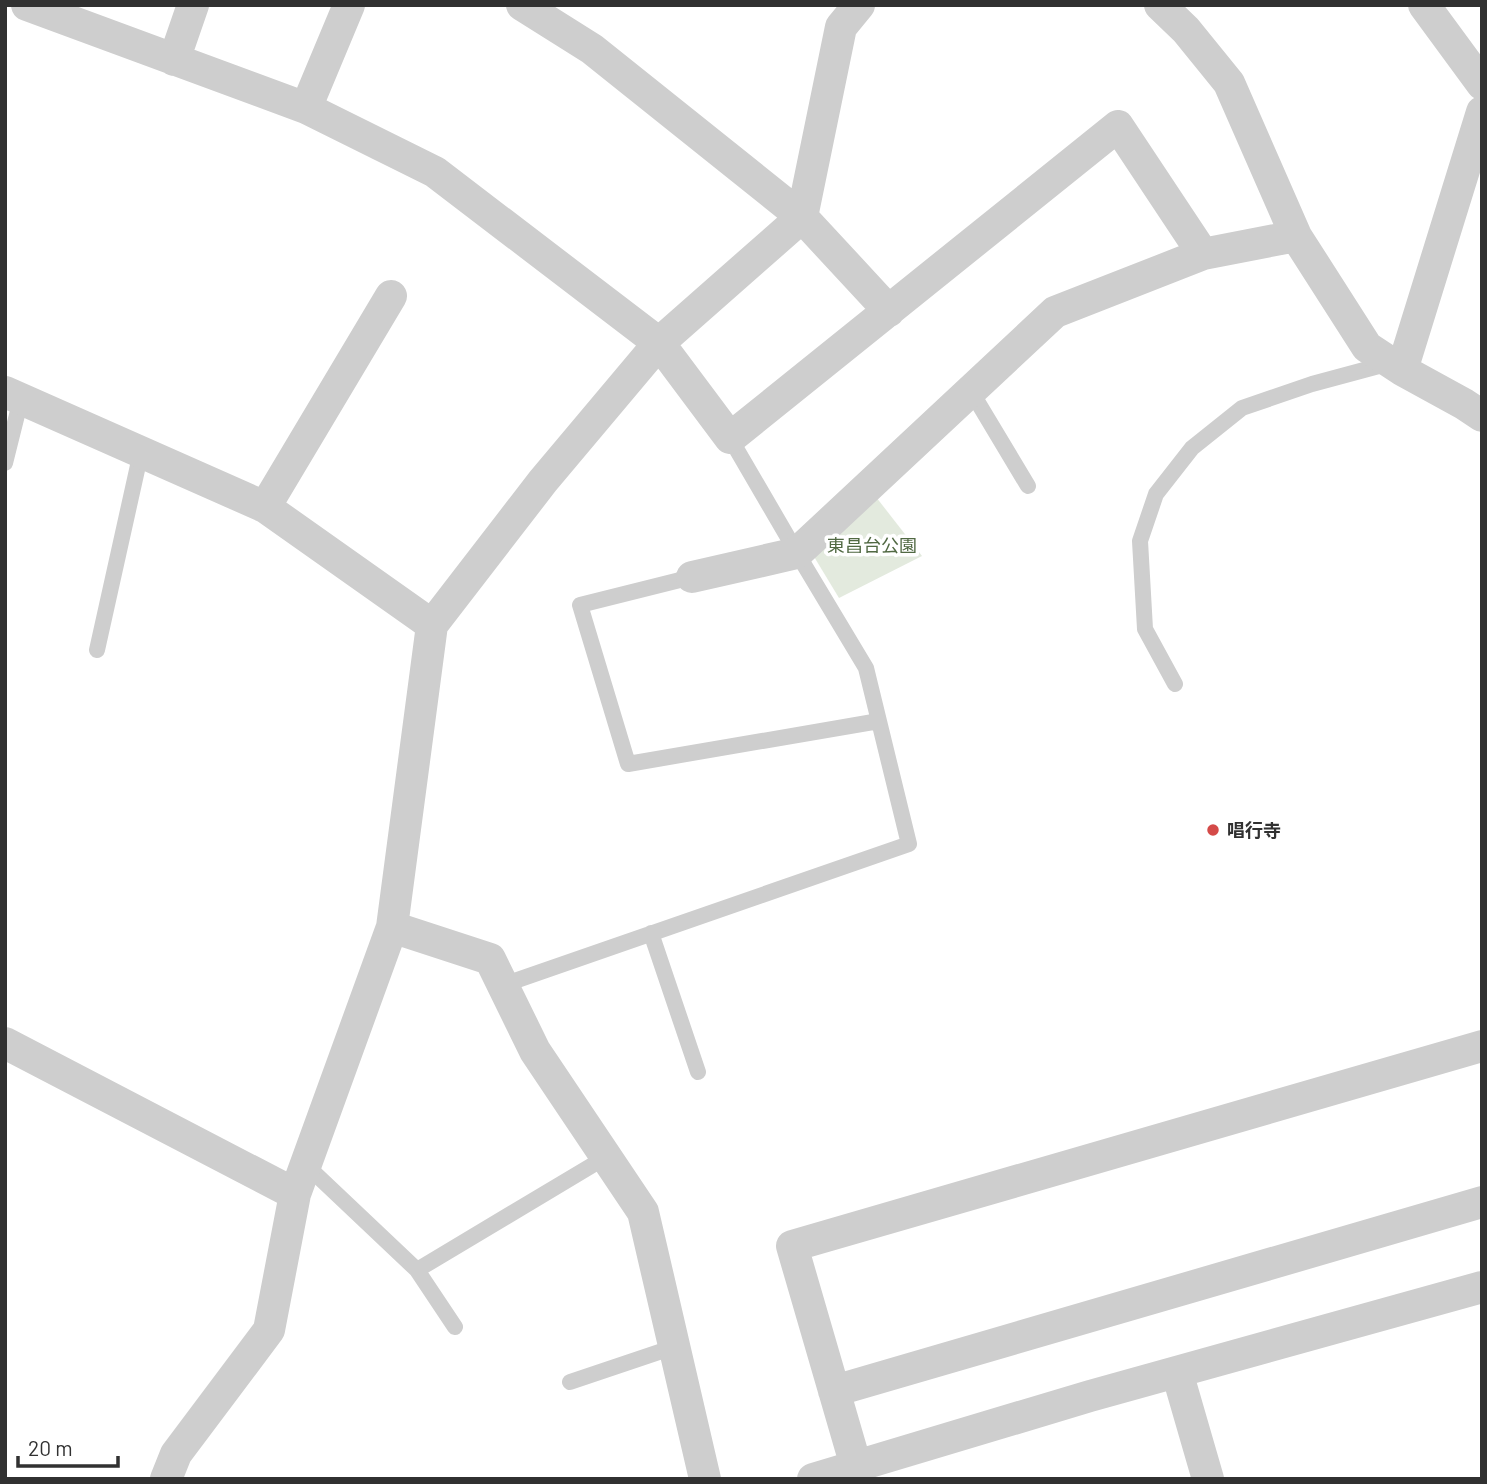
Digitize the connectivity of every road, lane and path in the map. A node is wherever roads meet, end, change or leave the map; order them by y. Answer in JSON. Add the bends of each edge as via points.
{"nodes":[{"id":1,"x":27,"y":5,"type":"edge"},
{"id":2,"x":193,"y":5,"type":"edge"},
{"id":3,"x":349,"y":5,"type":"edge"},
{"id":4,"x":522,"y":5,"type":"edge"},
{"id":5,"x":859,"y":5,"type":"edge"},
{"id":6,"x":1160,"y":5,"type":"edge"},
{"id":7,"x":1424,"y":5,"type":"edge"},
{"id":8,"x":174,"y":60,"type":"junction"},
{"id":9,"x":1482,"y":84,"type":"edge"},
{"id":10,"x":306,"y":108,"type":"junction"},
{"id":11,"x":1482,"y":112,"type":"edge"},
{"id":12,"x":802,"y":217,"type":"junction"},
{"id":13,"x":1296,"y":236,"type":"junction"},
{"id":14,"x":1203,"y":254,"type":"junction"},
{"id":15,"x":391,"y":296,"type":"dead end"},
{"id":16,"x":888,"y":310,"type":"junction"},
{"id":17,"x":659,"y":343,"type":"junction"},
{"id":18,"x":1396,"y":367,"type":"junction"},
{"id":19,"x":971,"y":391,"type":"junction"},
{"id":20,"x":13,"y":396,"type":"edge"},
{"id":21,"x":1482,"y":416,"type":"edge"},
{"id":22,"x":730,"y":438,"type":"junction"},
{"id":23,"x":141,"y":452,"type":"junction"},
{"id":24,"x":5,"y":463,"type":"edge"},
{"id":25,"x":1028,"y":486,"type":"dead end"},
{"id":26,"x":265,"y":507,"type":"junction"},
{"id":27,"x":797,"y":553,"type":"junction"},
{"id":28,"x":692,"y":577,"type":"joint"},
{"id":29,"x":432,"y":625,"type":"junction"},
{"id":30,"x":97,"y":650,"type":"dead end"},
{"id":31,"x":1175,"y":684,"type":"dead end"},
{"id":32,"x":879,"y":720,"type":"junction"},
{"id":33,"x":392,"y":927,"type":"junction"},
{"id":34,"x":652,"y":933,"type":"junction"},
{"id":35,"x":503,"y":985,"type":"junction"},
{"id":36,"x":5,"y":1043,"type":"edge"},
{"id":37,"x":1482,"y":1046,"type":"edge"},
{"id":38,"x":698,"y":1072,"type":"dead end"},
{"id":39,"x":607,"y":1157,"type":"junction"},
{"id":40,"x":300,"y":1180,"type":"junction"},
{"id":41,"x":1482,"y":1202,"type":"edge"},
{"id":42,"x":417,"y":1270,"type":"junction"},
{"id":43,"x":1482,"y":1287,"type":"edge"},
{"id":44,"x":455,"y":1327,"type":"dead end"},
{"id":45,"x":674,"y":1347,"type":"junction"},
{"id":46,"x":1177,"y":1372,"type":"junction"},
{"id":47,"x":569,"y":1382,"type":"dead end"},
{"id":48,"x":834,"y":1391,"type":"junction"},
{"id":49,"x":856,"y":1466,"type":"junction"},
{"id":50,"x":166,"y":1479,"type":"edge"},
{"id":51,"x":705,"y":1479,"type":"edge"},
{"id":52,"x":813,"y":1479,"type":"edge"},
{"id":53,"x":1208,"y":1479,"type":"edge"}],
"edges":[{"from":1,"to":8,"type":"street"},
{"from":2,"to":8,"type":"street"},
{"from":3,"to":10,"type":"street"},
{"from":4,"to":12,"type":"street","via":[[592,48]]},
{"from":5,"to":12,"type":"street","via":[[841,27]]},
{"from":6,"to":13,"type":"street","via":[[1229,83]]},
{"from":7,"to":9,"type":"street"},
{"from":8,"to":10,"type":"street"},
{"from":10,"to":17,"type":"street","via":[[435,172]]},
{"from":11,"to":18,"type":"street"},
{"from":12,"to":16,"type":"street"},
{"from":12,"to":17,"type":"street"},
{"from":13,"to":14,"type":"street"},
{"from":13,"to":18,"type":"street","via":[[1367,347]]},
{"from":14,"to":16,"type":"street","via":[[1118,126]]},
{"from":14,"to":19,"type":"street","via":[[1055,312]]},
{"from":15,"to":26,"type":"street"},
{"from":16,"to":22,"type":"street"},
{"from":17,"to":22,"type":"street"},
{"from":17,"to":29,"type":"street","via":[[543,481]]},
{"from":18,"to":21,"type":"street"},
{"from":18,"to":31,"type":"lane","via":[[1312,384],[1242,408],[1192,447],[1156,494],[1140,541],[1145,629]]},
{"from":19,"to":25,"type":"lane"},
{"from":19,"to":27,"type":"street"},
{"from":20,"to":23,"type":"street"},
{"from":20,"to":24,"type":"lane"},
{"from":22,"to":27,"type":"lane"},
{"from":23,"to":26,"type":"street"},
{"from":23,"to":30,"type":"lane"},
{"from":26,"to":29,"type":"street"},
{"from":27,"to":28,"type":"street"},
{"from":27,"to":32,"type":"lane","via":[[866,668]]},
{"from":28,"to":32,"type":"lane","via":[[580,605],[628,765]]},
{"from":29,"to":33,"type":"street"},
{"from":32,"to":34,"type":"lane","via":[[909,844]]},
{"from":33,"to":35,"type":"street","via":[[490,959]]},
{"from":33,"to":40,"type":"street"},
{"from":34,"to":35,"type":"lane"},
{"from":34,"to":38,"type":"lane"},
{"from":35,"to":39,"type":"street","via":[[535,1051]]},
{"from":36,"to":40,"type":"street"},
{"from":37,"to":48,"type":"street","via":[[792,1246]]},
{"from":39,"to":42,"type":"lane"},
{"from":39,"to":45,"type":"street","via":[[643,1212]]},
{"from":40,"to":42,"type":"lane"},
{"from":40,"to":50,"type":"street","via":[[269,1330],[176,1454]]},
{"from":41,"to":48,"type":"street"},
{"from":42,"to":44,"type":"lane"},
{"from":43,"to":46,"type":"street"},
{"from":45,"to":47,"type":"lane"},
{"from":45,"to":51,"type":"street"},
{"from":46,"to":49,"type":"street"},
{"from":46,"to":53,"type":"street"},
{"from":48,"to":49,"type":"street"},
{"from":49,"to":52,"type":"street"}]}
